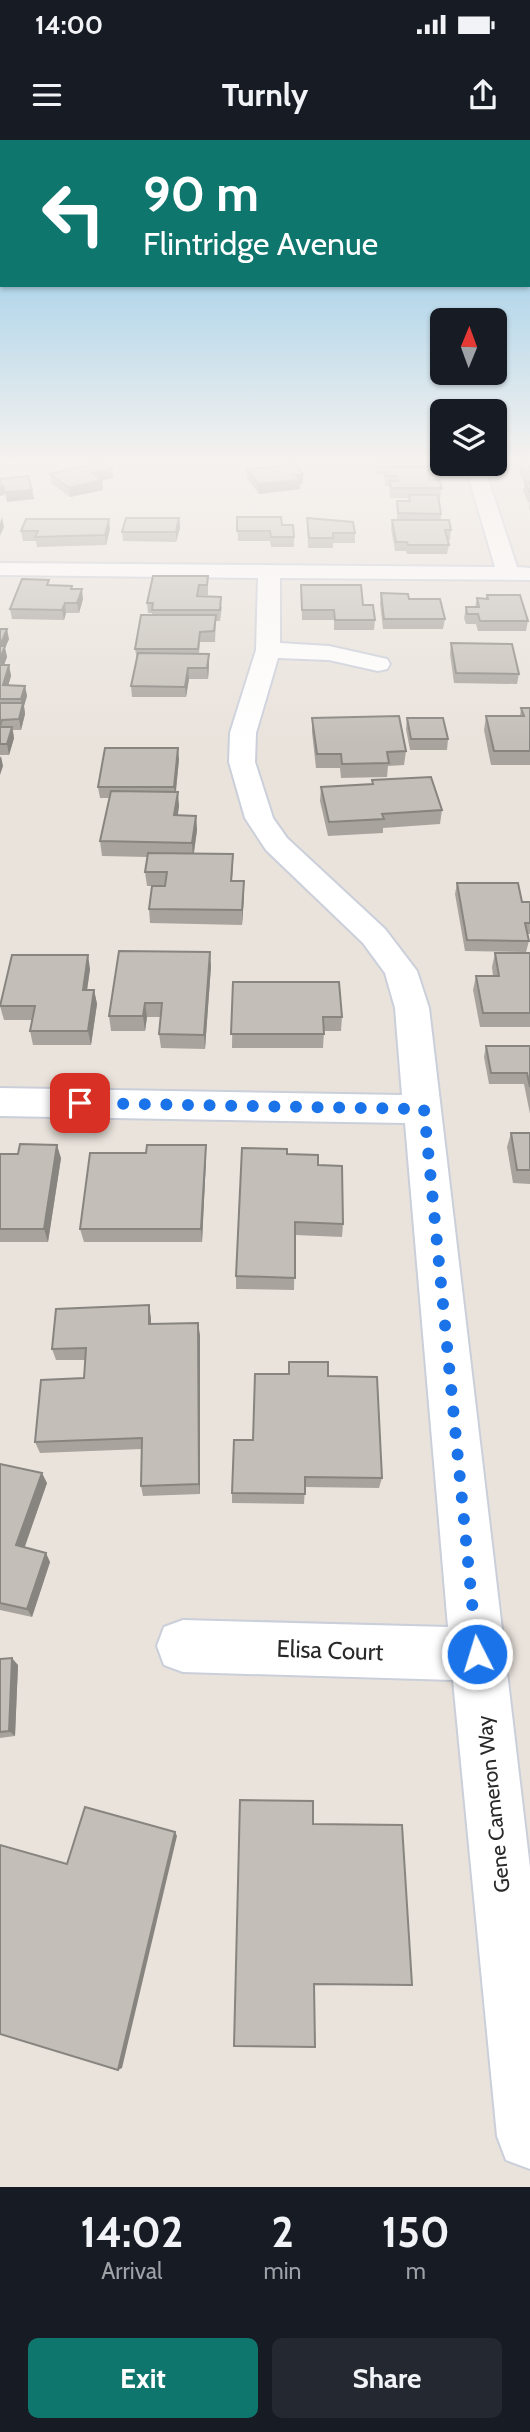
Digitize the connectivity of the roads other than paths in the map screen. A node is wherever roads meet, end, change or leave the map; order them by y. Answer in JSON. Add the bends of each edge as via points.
{"nodes":[{"id":1,"x":502,"y":555,"type":"edge"},
{"id":2,"x":0,"y":569,"type":"edge"},
{"id":3,"x":269,"y":572,"type":"junction"},
{"id":4,"x":508,"y":574,"type":"junction"},
{"id":5,"x":530,"y":574,"type":"edge"},
{"id":6,"x":268,"y":650,"type":"junction"},
{"id":7,"x":378,"y":664,"type":"dead end"},
{"id":8,"x":0,"y":1102,"type":"edge"},
{"id":9,"x":424,"y":1109,"type":"junction"},
{"id":10,"x":183,"y":1646,"type":"dead end"},
{"id":11,"x":477,"y":1654,"type":"junction"},
{"id":12,"x":530,"y":2136,"type":"edge"}],
"edges":[{"from":1,"to":4,"type":"street"},
{"from":2,"to":3,"type":"street"},
{"from":3,"to":4,"type":"street"},
{"from":3,"to":6,"type":"street","name":"Gene Cameron Way"},
{"from":4,"to":5,"type":"street"},
{"from":6,"to":7,"type":"street","via":[[329,653]]},
{"from":6,"to":9,"type":"street","name":"Gene Cameron Way","via":[[243,733],[242,752],[260,818],[276,844],[374,936],[401,971],[412,1008]]},
{"from":8,"to":9,"type":"street"},
{"from":9,"to":11,"type":"street","name":"Gene Cameron Way"},
{"from":10,"to":11,"type":"street","name":"Elisa Court"},
{"from":11,"to":12,"type":"street","name":"Gene Cameron Way"}]}
